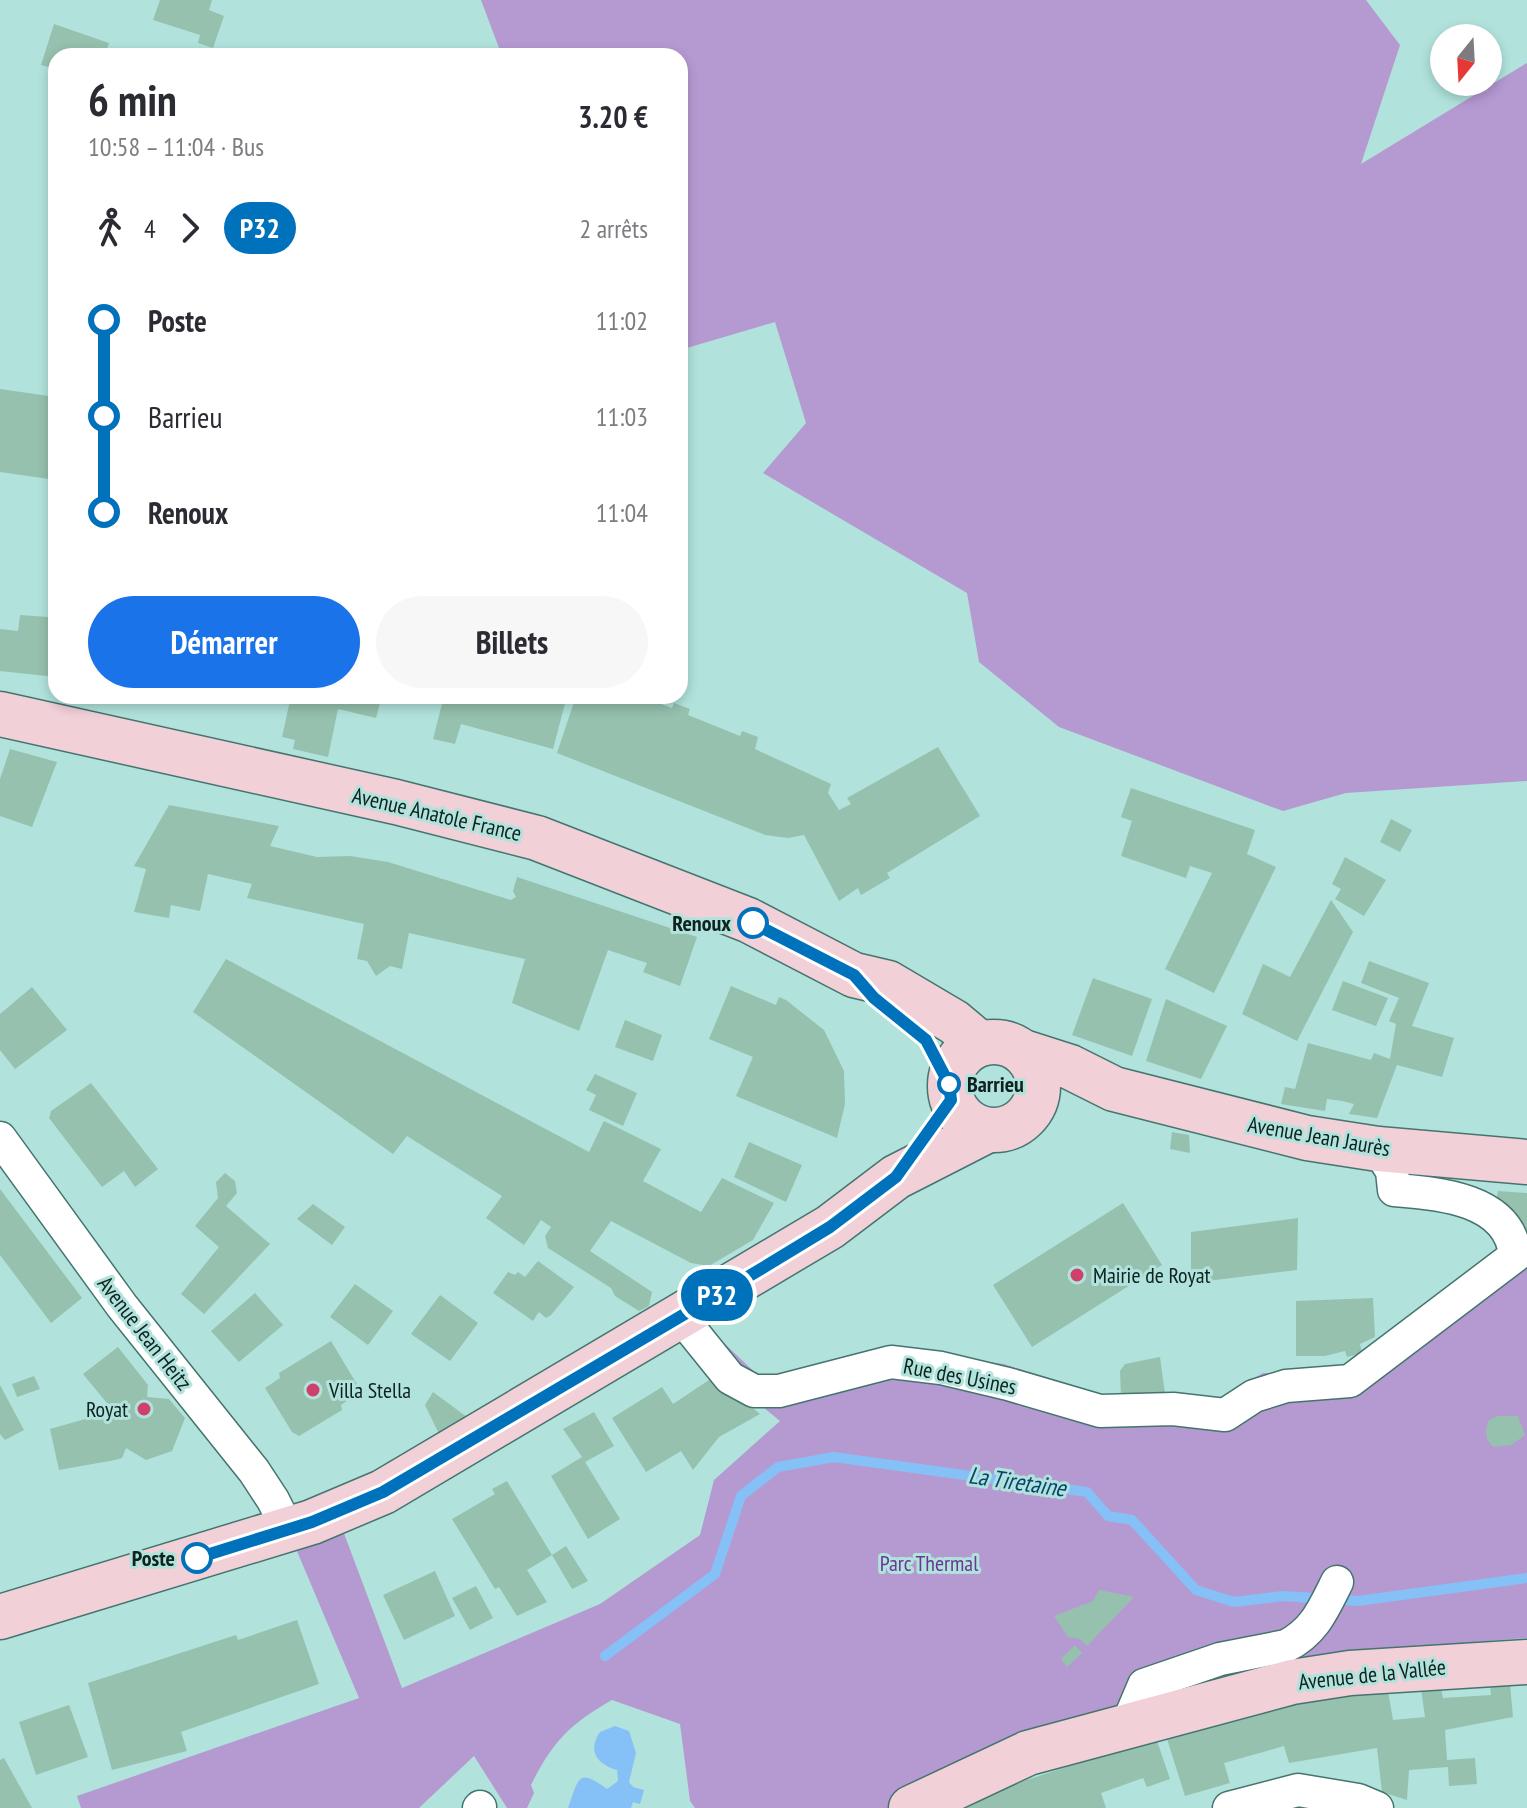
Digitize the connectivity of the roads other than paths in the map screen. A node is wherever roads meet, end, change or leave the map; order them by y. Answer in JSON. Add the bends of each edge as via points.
{"nodes":[{"id":1,"x":0,"y":714,"type":"edge"},
{"id":2,"x":854,"y":975,"type":"junction"},
{"id":3,"x":979,"y":1043,"type":"junction"},
{"id":4,"x":1023,"y":1052,"type":"junction"},
{"id":5,"x":1114,"y":1089,"type":"junction"},
{"id":6,"x":950,"y":1092,"type":"junction"},
{"id":7,"x":1029,"y":1112,"type":"junction"},
{"id":8,"x":988,"y":1130,"type":"junction"},
{"id":9,"x":0,"y":1138,"type":"edge"},
{"id":10,"x":1378,"y":1149,"type":"junction"},
{"id":11,"x":1527,"y":1162,"type":"edge"},
{"id":12,"x":896,"y":1177,"type":"junction"},
{"id":13,"x":680,"y":1316,"type":"junction"},
{"id":14,"x":288,"y":1530,"type":"junction"},
{"id":15,"x":1337,"y":1582,"type":"dead end"},
{"id":16,"x":0,"y":1617,"type":"edge"},
{"id":17,"x":1527,"y":1662,"type":"edge"},
{"id":18,"x":1127,"y":1725,"type":"junction"},
{"id":19,"x":911,"y":1808,"type":"edge"},
{"id":20,"x":1229,"y":1808,"type":"edge"},
{"id":21,"x":1377,"y":1808,"type":"edge"}],
"edges":[{"from":1,"to":2,"type":"main road","name":"Avenue Anatole France","via":[[537,838],[748,920]]},
{"from":2,"to":3,"type":"main road","name":"Avenue Anatole France","via":[[888,983]]},
{"from":2,"to":6,"type":"main road","name":"Avenue Anatole France","via":[[926,1040]]},
{"from":3,"to":4,"type":"main road","via":[[1001,1042]]},
{"from":3,"to":6,"type":"main road","via":[[958,1059]]},
{"from":4,"to":5,"type":"main road","name":"Avenue Jean Jaurès"},
{"from":4,"to":7,"type":"main road","via":[[1037,1075],[1036,1099]]},
{"from":5,"to":7,"type":"main road","name":"Avenue Jean Jaurès"},
{"from":5,"to":10,"type":"main road","name":"Avenue Jean Jaurès","via":[[1307,1138]]},
{"from":6,"to":8,"type":"main road","via":[[960,1114]]},
{"from":6,"to":12,"type":"main road"},
{"from":7,"to":8,"type":"main road","via":[[1011,1127]]},
{"from":8,"to":12,"type":"main road"},
{"from":9,"to":14,"type":"street","name":"Avenue Jean Heitz","via":[[122,1306],[254,1471]]},
{"from":10,"to":11,"type":"main road","name":"Avenue Jean Jaurès"},
{"from":10,"to":13,"type":"street","name":"Rue des Usines","via":[[1392,1171],[1394,1190],[1448,1194],[1485,1211],[1514,1242],[1515,1256],[1350,1381],[1286,1386],[1254,1396],[1225,1415],[1173,1409],[1100,1411],[981,1377],[891,1362],[779,1391],[754,1391],[730,1378]]},
{"from":12,"to":13,"type":"main road","via":[[830,1227]]},
{"from":13,"to":14,"type":"main road","via":[[407,1479]]},
{"from":14,"to":16,"type":"main road"},
{"from":15,"to":18,"type":"street","via":[[1302,1638],[1144,1685]]},
{"from":17,"to":18,"type":"main road","name":"Avenue de la Vallée","via":[[1350,1673],[1292,1682]]},
{"from":18,"to":19,"type":"main road","name":"Avenue de la Vallée","via":[[1028,1753]]},
{"from":20,"to":21,"type":"street","via":[[1298,1790]]}]}
